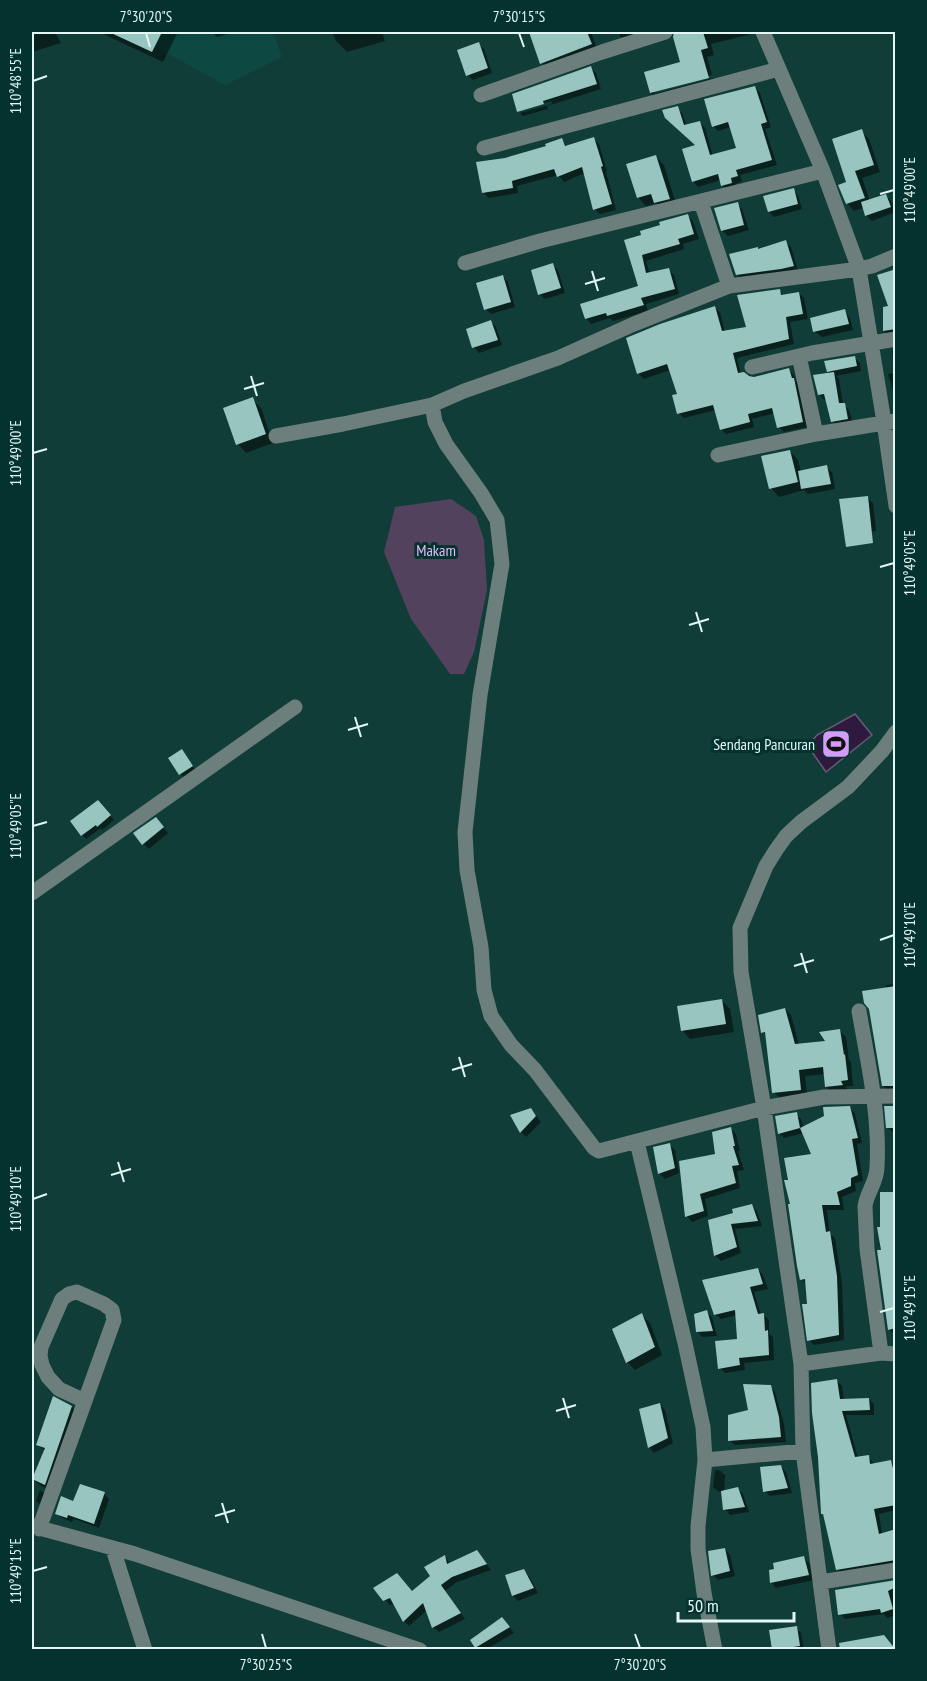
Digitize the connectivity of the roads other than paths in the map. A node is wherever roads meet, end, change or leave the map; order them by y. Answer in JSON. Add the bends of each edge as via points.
{"nodes":[{"id":1,"x":664,"y":32,"type":"edge"},
{"id":2,"x":763,"y":32,"type":"edge"},
{"id":3,"x":779,"y":69,"type":"junction"},
{"id":4,"x":481,"y":95,"type":"dead end"},
{"id":5,"x":484,"y":148,"type":"dead end"},
{"id":6,"x":823,"y":171,"type":"junction"},
{"id":7,"x":701,"y":202,"type":"junction"},
{"id":8,"x":896,"y":256,"type":"edge"},
{"id":9,"x":465,"y":263,"type":"dead end"},
{"id":10,"x":860,"y":269,"type":"junction"},
{"id":11,"x":729,"y":286,"type":"junction"},
{"id":12,"x":896,"y":339,"type":"edge"},
{"id":13,"x":872,"y":342,"type":"junction"},
{"id":14,"x":799,"y":356,"type":"junction"},
{"id":15,"x":752,"y":367,"type":"dead end"},
{"id":16,"x":432,"y":405,"type":"junction"},
{"id":17,"x":890,"y":422,"type":"edge"},
{"id":18,"x":816,"y":434,"type":"junction"},
{"id":19,"x":276,"y":436,"type":"dead end"},
{"id":20,"x":718,"y":455,"type":"dead end"},
{"id":21,"x":896,"y":506,"type":"edge"},
{"id":22,"x":295,"y":707,"type":"dead end"},
{"id":23,"x":896,"y":732,"type":"edge"},
{"id":24,"x":32,"y":893,"type":"edge"},
{"id":25,"x":860,"y":1011,"type":"dead end"},
{"id":26,"x":896,"y":1096,"type":"edge"},
{"id":27,"x":874,"y":1097,"type":"junction"},
{"id":28,"x":764,"y":1108,"type":"junction"},
{"id":29,"x":638,"y":1142,"type":"junction"},
{"id":30,"x":888,"y":1354,"type":"edge"},
{"id":31,"x":801,"y":1364,"type":"junction"},
{"id":32,"x":85,"y":1401,"type":"junction"},
{"id":33,"x":803,"y":1451,"type":"junction"},
{"id":34,"x":705,"y":1460,"type":"junction"},
{"id":35,"x":35,"y":1528,"type":"edge"},
{"id":36,"x":113,"y":1548,"type":"junction"},
{"id":37,"x":896,"y":1570,"type":"edge"},
{"id":38,"x":821,"y":1582,"type":"junction"},
{"id":39,"x":145,"y":1650,"type":"edge"},
{"id":40,"x":420,"y":1650,"type":"edge"},
{"id":41,"x":715,"y":1650,"type":"edge"},
{"id":42,"x":829,"y":1650,"type":"edge"}],
"edges":[{"from":1,"to":4,"type":"street"},
{"from":2,"to":3,"type":"street"},
{"from":3,"to":5,"type":"street"},
{"from":3,"to":6,"type":"street"},
{"from":6,"to":7,"type":"street"},
{"from":6,"to":10,"type":"street"},
{"from":7,"to":9,"type":"street","via":[[540,240]]},
{"from":7,"to":11,"type":"street"},
{"from":8,"to":10,"type":"street"},
{"from":10,"to":11,"type":"street"},
{"from":10,"to":13,"type":"street"},
{"from":11,"to":16,"type":"street","via":[[558,358]]},
{"from":12,"to":13,"type":"street"},
{"from":13,"to":14,"type":"street"},
{"from":13,"to":17,"type":"street"},
{"from":14,"to":15,"type":"street"},
{"from":14,"to":18,"type":"street"},
{"from":16,"to":19,"type":"street"},
{"from":16,"to":29,"type":"street","via":[[446,444],[497,520],[502,564],[480,695],[465,832],[484,990],[491,1016],[594,1148],[599,1151]]},
{"from":17,"to":18,"type":"street"},
{"from":17,"to":21,"type":"street"},
{"from":18,"to":20,"type":"street"},
{"from":22,"to":24,"type":"street"},
{"from":23,"to":28,"type":"street","via":[[848,787],[786,836],[766,866],[742,920],[741,972]]},
{"from":25,"to":27,"type":"street"},
{"from":26,"to":27,"type":"street"},
{"from":27,"to":28,"type":"street","via":[[824,1097]]},
{"from":27,"to":30,"type":"street","via":[[877,1168],[865,1207],[867,1249]]},
{"from":28,"to":29,"type":"street"},
{"from":28,"to":31,"type":"street"},
{"from":29,"to":34,"type":"street","via":[[703,1427]]},
{"from":30,"to":31,"type":"street"},
{"from":31,"to":33,"type":"street"},
{"from":32,"to":32,"type":"street","via":[[114,1320],[112,1310],[105,1304],[77,1292],[62,1299],[40,1356],[48,1377],[59,1389]]},
{"from":32,"to":35,"type":"street"},
{"from":33,"to":34,"type":"street"},
{"from":33,"to":38,"type":"street"},
{"from":34,"to":41,"type":"street","via":[[698,1550]]},
{"from":35,"to":36,"type":"street"},
{"from":36,"to":39,"type":"street"},
{"from":36,"to":40,"type":"street"},
{"from":37,"to":38,"type":"street"},
{"from":38,"to":42,"type":"street"}]}
